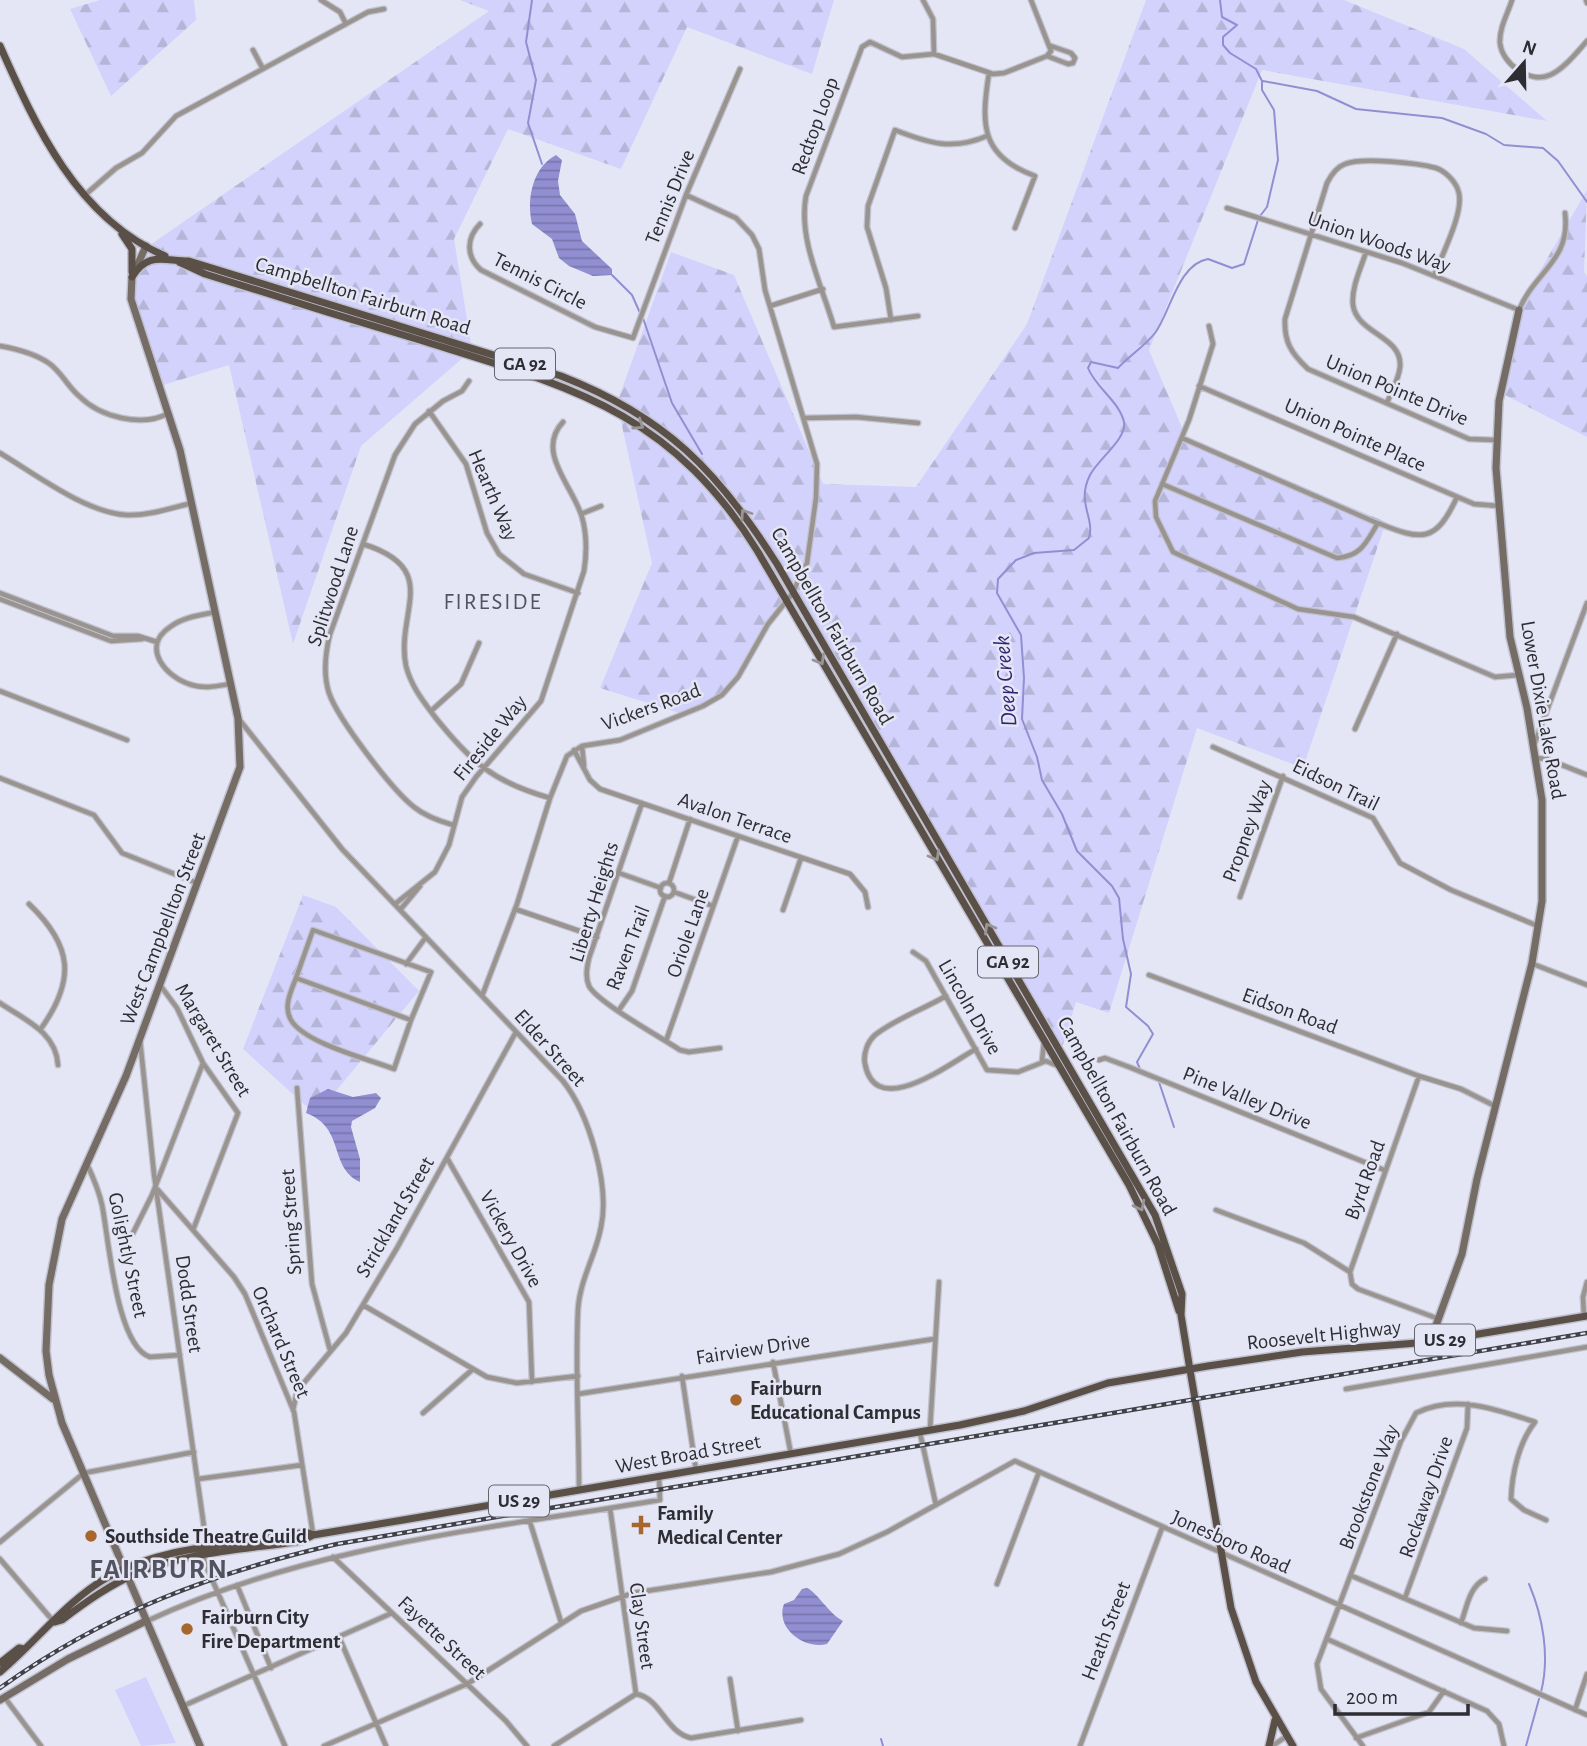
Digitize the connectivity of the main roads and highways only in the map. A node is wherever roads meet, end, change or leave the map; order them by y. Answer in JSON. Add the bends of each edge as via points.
{"nodes":[{"id":1,"x":0,"y":46,"type":"edge"},
{"id":2,"x":3,"y":62,"type":"edge"},
{"id":3,"x":118,"y":228,"type":"junction"},
{"id":4,"x":146,"y":246,"type":"junction"},
{"id":5,"x":177,"y":261,"type":"junction"},
{"id":6,"x":132,"y":277,"type":"junction"},
{"id":7,"x":1519,"y":310,"type":"road end"},
{"id":8,"x":1181,"y":1315,"type":"junction"},
{"id":9,"x":1586,"y":1317,"type":"edge"},
{"id":10,"x":1430,"y":1342,"type":"junction"},
{"id":11,"x":0,"y":1358,"type":"edge"},
{"id":12,"x":1190,"y":1370,"type":"junction"},
{"id":13,"x":54,"y":1399,"type":"junction"},
{"id":14,"x":128,"y":1573,"type":"junction"},
{"id":15,"x":146,"y":1621,"type":"junction"},
{"id":16,"x":24,"y":1649,"type":"junction"},
{"id":17,"x":0,"y":1663,"type":"edge"},
{"id":18,"x":0,"y":1672,"type":"edge"},
{"id":19,"x":2,"y":1699,"type":"edge"},
{"id":20,"x":1276,"y":1719,"type":"junction"},
{"id":21,"x":1289,"y":1743,"type":"edge"},
{"id":22,"x":200,"y":1746,"type":"edge"},
{"id":23,"x":1271,"y":1746,"type":"edge"}],
"edges":[{"from":1,"to":2,"type":"main road","name":"Campbellton Fairburn Road","number":"GA 92"},
{"from":2,"to":3,"type":"main road","name":"Campbellton Fairburn Road","number":"GA 92","via":[[40,132],[85,195]]},
{"from":3,"to":4,"type":"main road","name":"Campbellton Fairburn Road","number":"GA 92"},
{"from":3,"to":6,"type":"main road","via":[[132,249]]},
{"from":4,"to":5,"type":"main road","name":"Campbellton Fairburn Road","number":"GA 92"},
{"from":4,"to":6,"type":"main road","name":"West Campbellton Street"},
{"from":5,"to":6,"type":"main road","via":[[151,258]]},
{"from":5,"to":8,"type":"main road","name":"Campbellton Fairburn Road","number":"GA 92","one_way":true,"via":[[205,274],[559,383],[610,407],[673,450],[714,491],[750,539],[1141,1207]]},
{"from":8,"to":5,"type":"main road","name":"Campbellton Fairburn Road","number":"GA 92","one_way":true,"via":[[1178,1279],[1147,1199],[746,515],[713,474],[667,433],[620,403],[546,370],[227,272]]},
{"from":6,"to":13,"type":"main road","name":"West Campbellton Street","via":[[131,299],[170,412],[193,503],[242,750],[236,783],[114,1107],[62,1219],[49,1284],[46,1351]]},
{"from":7,"to":10,"type":"main road","name":"Lower Dixie Lake Road","via":[[1495,440],[1509,629],[1534,745],[1544,827],[1539,926],[1462,1254]]},
{"from":8,"to":12,"type":"main road","name":"Campbellton Fairburn Road","number":"GA 92"},
{"from":9,"to":10,"type":"main road","name":"Roosevelt Highway","number":"US 29"},
{"from":10,"to":12,"type":"main road","name":"Roosevelt Highway","number":"US 29","via":[[1301,1352]]},
{"from":11,"to":13,"type":"main road"},
{"from":12,"to":14,"type":"main road","name":"West Broad Street","number":"US 29","via":[[1108,1383],[1024,1411],[920,1432],[313,1535],[306,1532],[204,1553],[170,1555]]},
{"from":12,"to":20,"type":"main road","name":"Campbellton Fairburn Road","via":[[1241,1643]]},
{"from":13,"to":14,"type":"main road","name":"West Campbellton Street"},
{"from":14,"to":15,"type":"main road","name":"West Campbellton Street"},
{"from":14,"to":16,"type":"main road","name":"West Broad Street","number":"US 29","via":[[107,1578],[83,1595]]},
{"from":15,"to":19,"type":"main road","via":[[68,1659]]},
{"from":15,"to":22,"type":"main road","name":"West Campbellton Street"},
{"from":16,"to":17,"type":"main road","name":"West Broad Street","number":"US 29"},
{"from":16,"to":18,"type":"main road","name":"West Broad Street","number":"US 29"},
{"from":20,"to":21,"type":"main road","name":"Campbellton Fairburn Road"},
{"from":20,"to":23,"type":"main road"}]}
